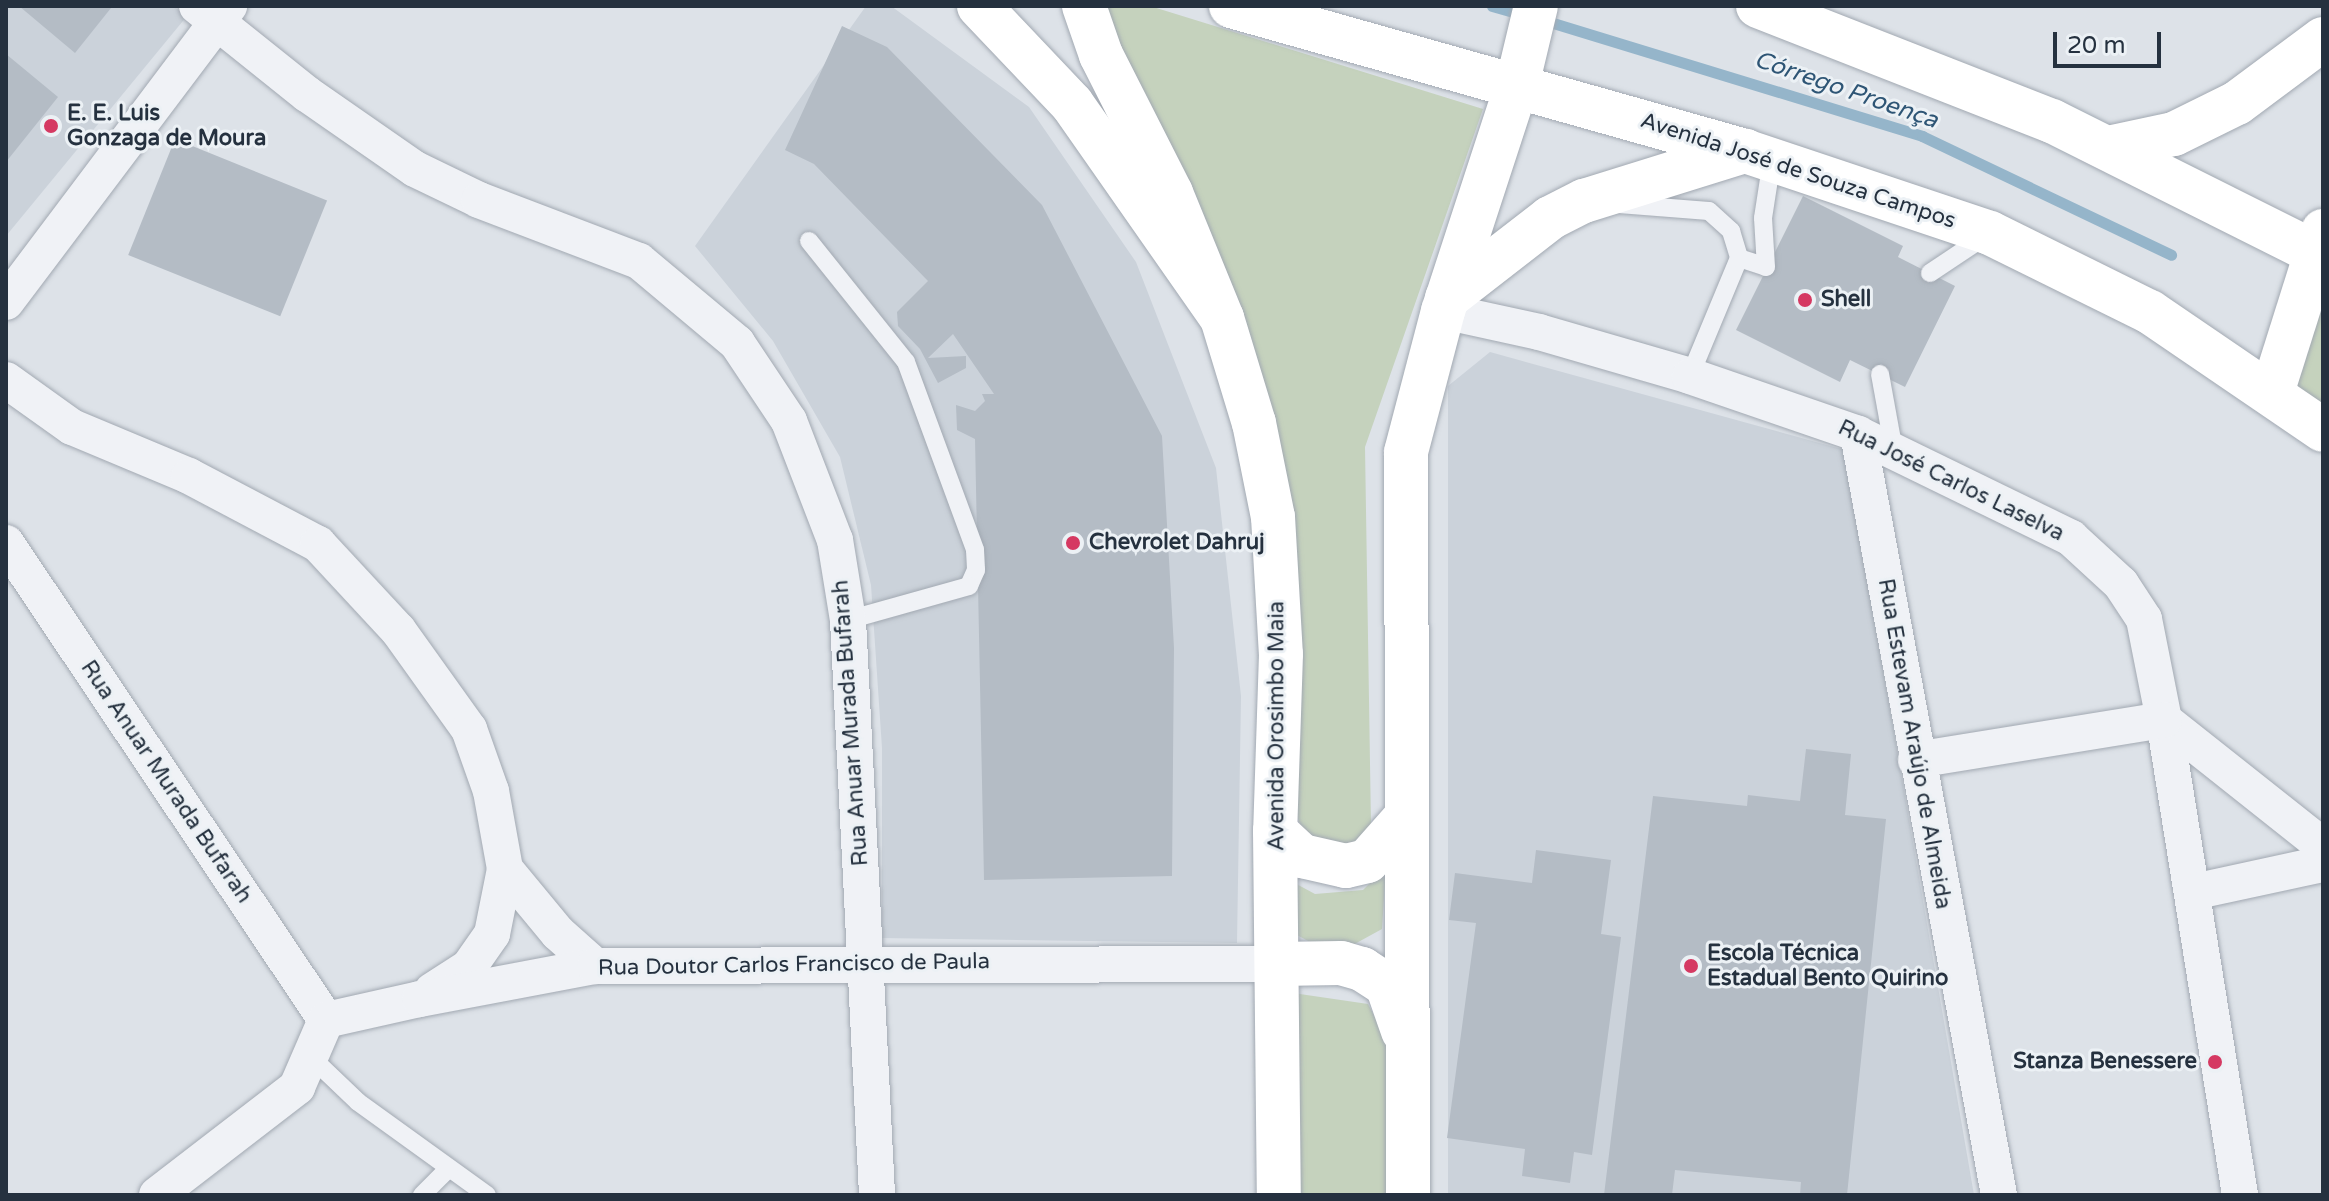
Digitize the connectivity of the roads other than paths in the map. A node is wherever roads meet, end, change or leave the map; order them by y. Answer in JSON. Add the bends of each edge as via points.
{"nodes":[{"id":1,"x":979,"y":6,"type":"edge"},
{"id":2,"x":1084,"y":6,"type":"edge"},
{"id":3,"x":1231,"y":6,"type":"edge"},
{"id":4,"x":1536,"y":6,"type":"edge"},
{"id":5,"x":1758,"y":6,"type":"edge"},
{"id":6,"x":214,"y":12,"type":"edge"},
{"id":7,"x":2323,"y":39,"type":"edge"},
{"id":8,"x":1521,"y":72,"type":"junction"},
{"id":9,"x":2108,"y":148,"type":"junction"},
{"id":10,"x":1758,"y":156,"type":"junction"},
{"id":11,"x":1584,"y":201,"type":"junction"},
{"id":12,"x":1990,"y":233,"type":"junction"},
{"id":13,"x":809,"y":241,"type":"dead end"},
{"id":14,"x":2321,"y":247,"type":"edge"},
{"id":15,"x":1739,"y":258,"type":"junction"},
{"id":16,"x":1930,"y":273,"type":"dead end"},
{"id":17,"x":6,"y":302,"type":"edge"},
{"id":18,"x":1445,"y":304,"type":"junction"},
{"id":19,"x":1222,"y":318,"type":"junction"},
{"id":20,"x":1880,"y":374,"type":"dead end"},
{"id":21,"x":1690,"y":376,"type":"junction"},
{"id":22,"x":6,"y":380,"type":"edge"},
{"id":23,"x":2272,"y":393,"type":"junction"},
{"id":24,"x":2323,"y":430,"type":"edge"},
{"id":25,"x":1858,"y":434,"type":"junction"},
{"id":26,"x":1894,"y":451,"type":"junction"},
{"id":27,"x":6,"y":543,"type":"edge"},
{"id":28,"x":848,"y":620,"type":"junction"},
{"id":29,"x":2164,"y":720,"type":"junction"},
{"id":30,"x":1916,"y":760,"type":"junction"},
{"id":31,"x":1405,"y":818,"type":"junction"},
{"id":32,"x":1275,"y":831,"type":"junction"},
{"id":33,"x":2323,"y":846,"type":"edge"},
{"id":34,"x":2323,"y":864,"type":"edge"},
{"id":35,"x":505,"y":869,"type":"junction"},
{"id":36,"x":2193,"y":892,"type":"junction"},
{"id":37,"x":866,"y":963,"type":"junction"},
{"id":38,"x":1277,"y":964,"type":"junction"},
{"id":39,"x":595,"y":966,"type":"junction"},
{"id":40,"x":420,"y":999,"type":"junction"},
{"id":41,"x":326,"y":1020,"type":"junction"},
{"id":42,"x":1408,"y":1044,"type":"junction"},
{"id":43,"x":313,"y":1059,"type":"junction"},
{"id":44,"x":449,"y":1168,"type":"junction"},
{"id":45,"x":157,"y":1195,"type":"edge"},
{"id":46,"x":422,"y":1195,"type":"edge"},
{"id":47,"x":487,"y":1195,"type":"edge"},
{"id":48,"x":877,"y":1195,"type":"edge"},
{"id":49,"x":1279,"y":1195,"type":"edge"},
{"id":50,"x":1408,"y":1195,"type":"edge"},
{"id":51,"x":1999,"y":1195,"type":"edge"},
{"id":52,"x":2240,"y":1195,"type":"edge"}],
"edges":[{"from":1,"to":19,"type":"main road","via":[[1072,104]]},
{"from":2,"to":19,"type":"main road","name":"Avenida Orosimbo Maia","via":[[1101,55],[1177,206]]},
{"from":3,"to":8,"type":"main road","name":"Avenida José de Souza Campos"},
{"from":4,"to":8,"type":"main road"},
{"from":5,"to":9,"type":"main road"},
{"from":6,"to":17,"type":"street"},
{"from":6,"to":28,"type":"street","name":"Rua Anuar Murada Bufarah","via":[[415,169],[479,200],[639,261],[737,343],[789,421],[816,482],[835,540]]},
{"from":7,"to":9,"type":"main road","via":[[2237,103],[2174,134]]},
{"from":8,"to":10,"type":"main road","name":"Avenida José de Souza Campos"},
{"from":8,"to":18,"type":"main road"},
{"from":9,"to":14,"type":"main road"},
{"from":10,"to":11,"type":"main road"},
{"from":10,"to":12,"type":"main road","name":"Avenida José de Souza Campos"},
{"from":10,"to":15,"type":"lane","via":[[1766,267]]},
{"from":11,"to":15,"type":"lane","via":[[1709,211],[1731,231]]},
{"from":11,"to":18,"type":"main road","via":[[1550,218]]},
{"from":12,"to":16,"type":"lane"},
{"from":12,"to":23,"type":"main road","name":"Avenida José de Souza Campos","via":[[2150,312]]},
{"from":13,"to":28,"type":"lane","via":[[906,362],[975,550],[976,570],[969,586]]},
{"from":14,"to":23,"type":"main road"},
{"from":15,"to":21,"type":"lane"},
{"from":18,"to":21,"type":"street","name":"Rua José Carlos Laselva"},
{"from":18,"to":31,"type":"main road","via":[[1406,452]]},
{"from":19,"to":32,"type":"main road","name":"Avenida Orosimbo Maia","via":[[1254,423],[1273,517],[1281,654]]},
{"from":20,"to":26,"type":"lane"},
{"from":21,"to":25,"type":"street","name":"Rua José Carlos Laselva"},
{"from":22,"to":35,"type":"street","via":[[72,427],[189,476],[318,544],[398,630],[469,729],[491,791]]},
{"from":23,"to":24,"type":"main road","name":"Avenida José de Souza Campos"},
{"from":25,"to":26,"type":"street","name":"Rua José Carlos Laselva"},
{"from":25,"to":30,"type":"street","name":"Rua Estevam Araújo de Almeida"},
{"from":26,"to":29,"type":"street","name":"Rua José Carlos Laselva","via":[[2071,538],[2121,584],[2144,619]]},
{"from":27,"to":41,"type":"street","name":"Rua Anuar Murada Bufarah"},
{"from":28,"to":37,"type":"street","name":"Rua Anuar Murada Bufarah"},
{"from":29,"to":30,"type":"street"},
{"from":29,"to":33,"type":"street"},
{"from":29,"to":36,"type":"street","name":"Rua José Carlos Laselva"},
{"from":30,"to":51,"type":"street","name":"Rua Estevam Araújo de Almeida"},
{"from":31,"to":32,"type":"main road","via":[[1367,861],[1346,866],[1302,856]]},
{"from":31,"to":42,"type":"main road"},
{"from":32,"to":38,"type":"main road","name":"Avenida Orosimbo Maia"},
{"from":34,"to":36,"type":"street"},
{"from":35,"to":39,"type":"street","via":[[558,933]]},
{"from":35,"to":40,"type":"street","via":[[492,934],[469,967]]},
{"from":36,"to":52,"type":"street","name":"Rua José Carlos Laselva"},
{"from":37,"to":38,"type":"street","name":"Rua Doutor Carlos Francisco de Paula"},
{"from":37,"to":39,"type":"street","name":"Rua Doutor Carlos Francisco de Paula"},
{"from":37,"to":48,"type":"street","name":"Rua Anuar Murada Bufarah"},
{"from":38,"to":42,"type":"main road","via":[[1341,963],[1362,969],[1387,985]]},
{"from":38,"to":49,"type":"main road","name":"Avenida Orosimbo Maia"},
{"from":39,"to":40,"type":"street","name":"Rua Doutor Carlos Francisco de Paula"},
{"from":40,"to":41,"type":"street","name":"Rua Doutor Carlos Francisco de Paula"},
{"from":41,"to":43,"type":"street"},
{"from":42,"to":50,"type":"main road"},
{"from":43,"to":44,"type":"lane","via":[[358,1102]]},
{"from":43,"to":45,"type":"street","via":[[297,1087]]},
{"from":44,"to":46,"type":"lane"},
{"from":44,"to":47,"type":"lane"}]}
